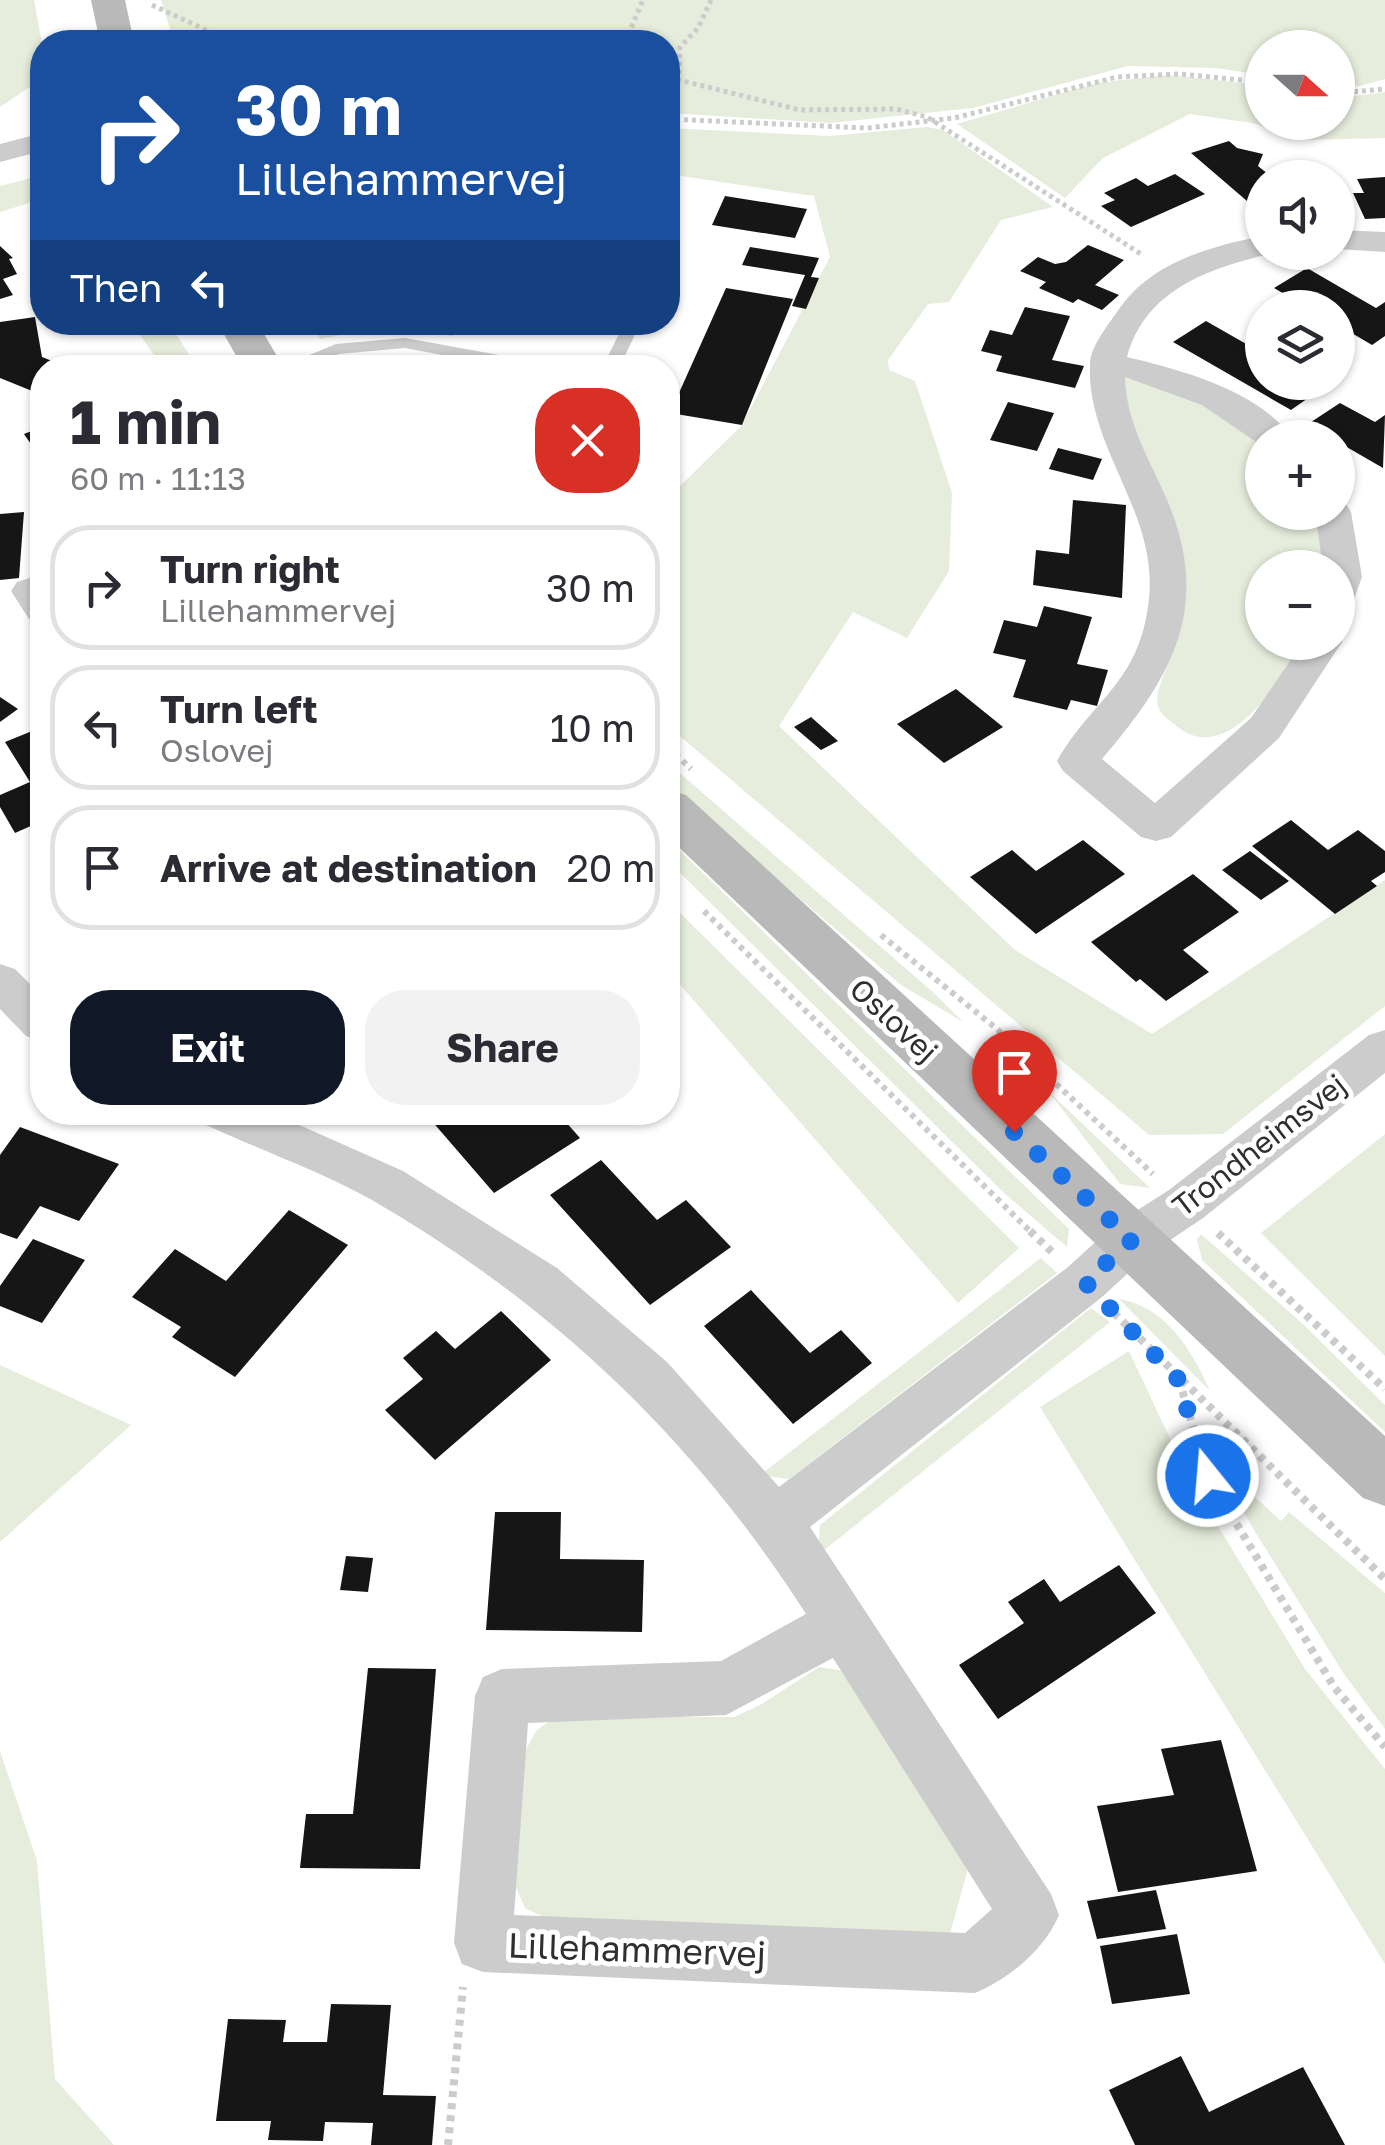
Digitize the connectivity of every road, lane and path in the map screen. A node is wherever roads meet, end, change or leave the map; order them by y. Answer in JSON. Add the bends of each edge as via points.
{"nodes":[{"id":1,"x":108,"y":0,"type":"edge"},
{"id":2,"x":642,"y":0,"type":"edge"},
{"id":3,"x":711,"y":0,"type":"edge"},
{"id":4,"x":148,"y":3,"type":"dead end"},
{"id":5,"x":114,"y":30,"type":"edge"},
{"id":6,"x":206,"y":30,"type":"edge"},
{"id":7,"x":630,"y":30,"type":"edge"},
{"id":8,"x":680,"y":47,"type":"edge"},
{"id":9,"x":680,"y":80,"type":"edge"},
{"id":10,"x":1245,"y":80,"type":"edge"},
{"id":11,"x":1385,"y":89,"type":"edge"},
{"id":12,"x":1355,"y":92,"type":"edge"},
{"id":13,"x":680,"y":120,"type":"edge"},
{"id":14,"x":936,"y":122,"type":"junction"},
{"id":15,"x":30,"y":145,"type":"edge"},
{"id":16,"x":0,"y":153,"type":"edge"},
{"id":17,"x":1355,"y":241,"type":"edge"},
{"id":18,"x":1385,"y":242,"type":"edge"},
{"id":19,"x":1245,"y":249,"type":"edge"},
{"id":20,"x":1172,"y":274,"type":"junction"},
{"id":21,"x":320,"y":355,"type":"edge"},
{"id":22,"x":471,"y":355,"type":"edge"},
{"id":23,"x":1105,"y":362,"type":"junction"},
{"id":24,"x":1253,"y":420,"type":"edge"},
{"id":25,"x":1311,"y":660,"type":"edge"},
{"id":26,"x":681,"y":790,"type":"edge"},
{"id":27,"x":696,"y":902,"type":"dead end"},
{"id":28,"x":879,"y":934,"type":"dead end"},
{"id":29,"x":0,"y":981,"type":"edge"},
{"id":30,"x":30,"y":1011,"type":"edge"},
{"id":31,"x":1385,"y":1048,"type":"edge"},
{"id":32,"x":251,"y":1125,"type":"edge"},
{"id":33,"x":1186,"y":1204,"type":"junction"},
{"id":34,"x":1132,"y":1240,"type":"junction"},
{"id":35,"x":1085,"y":1282,"type":"junction"},
{"id":36,"x":1178,"y":1379,"type":"junction"},
{"id":37,"x":1385,"y":1389,"type":"edge"},
{"id":38,"x":1385,"y":1477,"type":"edge"},
{"id":39,"x":776,"y":1522,"type":"junction"},
{"id":40,"x":1385,"y":1579,"type":"edge"},
{"id":41,"x":841,"y":1624,"type":"junction"},
{"id":42,"x":1385,"y":1747,"type":"edge"},
{"id":43,"x":483,"y":1944,"type":"junction"},
{"id":44,"x":448,"y":2145,"type":"edge"}],
"edges":[{"from":1,"to":5,"type":"street"},
{"from":2,"to":7,"type":"path"},
{"from":3,"to":8,"type":"path"},
{"from":4,"to":6,"type":"path"},
{"from":9,"to":14,"type":"path","via":[[800,110],[896,109]]},
{"from":10,"to":14,"type":"path","via":[[1158,72],[1093,80]]},
{"from":11,"to":12,"type":"path"},
{"from":13,"to":14,"type":"path","via":[[866,130]]},
{"from":14,"to":20,"type":"path"},
{"from":15,"to":16,"type":"street"},
{"from":17,"to":18,"type":"street"},
{"from":19,"to":20,"type":"street"},
{"from":20,"to":23,"type":"street","via":[[1124,321]]},
{"from":21,"to":22,"type":"lane","via":[[405,343]]},
{"from":23,"to":24,"type":"street","via":[[1180,380]]},
{"from":23,"to":25,"type":"street","via":[[1110,412],[1166,547],[1168,601],[1138,691],[1077,761],[1156,826],[1265,728]]},
{"from":26,"to":34,"type":"street","name":"Oslovej"},
{"from":27,"to":35,"type":"path"},
{"from":28,"to":33,"type":"path","via":[[997,1029]]},
{"from":29,"to":30,"type":"street"},
{"from":31,"to":33,"type":"street","name":"Trondheimsvej"},
{"from":32,"to":39,"type":"street","name":"Lillehammervej","via":[[386,1185],[540,1283],[649,1378]]},
{"from":33,"to":34,"type":"street","name":"Trondheimsvej"},
{"from":33,"to":37,"type":"path"},
{"from":34,"to":35,"type":"street"},
{"from":34,"to":38,"type":"street","name":"Oslovej"},
{"from":35,"to":36,"type":"path"},
{"from":35,"to":39,"type":"street"},
{"from":36,"to":40,"type":"path"},
{"from":36,"to":42,"type":"path","via":[[1208,1476],[1334,1687]]},
{"from":39,"to":41,"type":"street","name":"Lillehammervej"},
{"from":41,"to":43,"type":"street","name":"Lillehammervej","via":[[726,1688],[502,1696]]},
{"from":41,"to":43,"type":"street","name":"Lillehammervej","via":[[1030,1915],[975,1963]]},
{"from":43,"to":44,"type":"path","via":[[462,1988]]}]}
